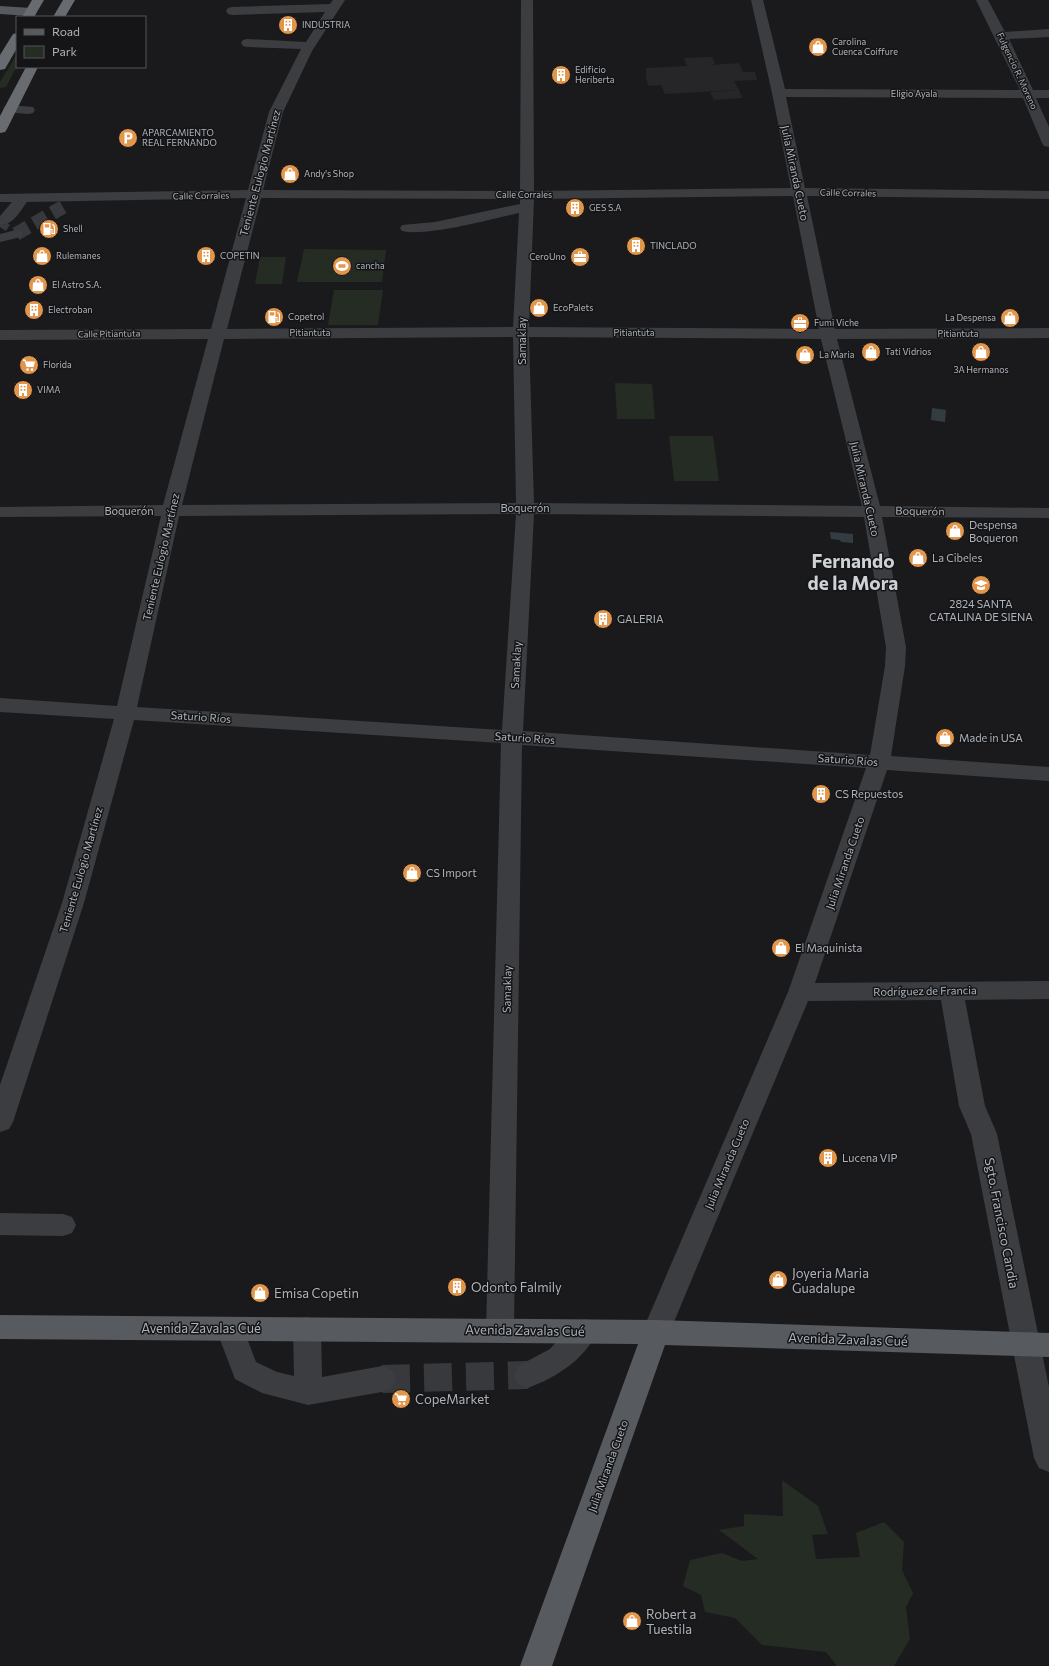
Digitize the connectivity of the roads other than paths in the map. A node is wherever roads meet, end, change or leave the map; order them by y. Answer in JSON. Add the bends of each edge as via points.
{"nodes":[{"id":1,"x":38,"y":0,"type":"edge"},
{"id":2,"x":69,"y":0,"type":"edge"},
{"id":3,"x":526,"y":0,"type":"edge"},
{"id":4,"x":757,"y":0,"type":"edge"},
{"id":5,"x":982,"y":0,"type":"edge"},
{"id":6,"x":298,"y":4,"type":"edge"},
{"id":7,"x":336,"y":4,"type":"edge"},
{"id":8,"x":0,"y":10,"type":"edge"},
{"id":9,"x":232,"y":11,"type":"dead end"},
{"id":10,"x":30,"y":15,"type":"edge"},
{"id":11,"x":60,"y":16,"type":"edge"},
{"id":12,"x":1049,"y":33,"type":"edge"},
{"id":13,"x":1002,"y":36,"type":"junction"},
{"id":14,"x":16,"y":39,"type":"edge"},
{"id":15,"x":247,"y":43,"type":"dead end"},
{"id":16,"x":310,"y":46,"type":"junction"},
{"id":17,"x":0,"y":66,"type":"edge"},
{"id":18,"x":31,"y":68,"type":"edge"},
{"id":19,"x":779,"y":94,"type":"junction"},
{"id":20,"x":1029,"y":94,"type":"junction"},
{"id":21,"x":1049,"y":94,"type":"edge"},
{"id":22,"x":10,"y":109,"type":"junction"},
{"id":23,"x":28,"y":110,"type":"dead end"},
{"id":24,"x":0,"y":129,"type":"edge"},
{"id":25,"x":1049,"y":143,"type":"edge"},
{"id":26,"x":799,"y":192,"type":"junction"},
{"id":27,"x":254,"y":194,"type":"junction"},
{"id":28,"x":1049,"y":195,"type":"edge"},
{"id":29,"x":0,"y":198,"type":"edge"},
{"id":30,"x":23,"y":198,"type":"junction"},
{"id":31,"x":526,"y":201,"type":"junction"},
{"id":32,"x":4,"y":221,"type":"dead end"},
{"id":33,"x":407,"y":228,"type":"dead end"},
{"id":34,"x":16,"y":234,"type":"tunnel mouth"},
{"id":35,"x":0,"y":238,"type":"edge"},
{"id":36,"x":521,"y":332,"type":"junction"},
{"id":37,"x":218,"y":333,"type":"junction"},
{"id":38,"x":1049,"y":333,"type":"edge"},
{"id":39,"x":828,"y":334,"type":"junction"},
{"id":40,"x":0,"y":335,"type":"edge"},
{"id":41,"x":525,"y":508,"type":"junction"},
{"id":42,"x":171,"y":510,"type":"junction"},
{"id":43,"x":872,"y":511,"type":"junction"},
{"id":44,"x":0,"y":512,"type":"edge"},
{"id":45,"x":1049,"y":513,"type":"edge"},
{"id":46,"x":0,"y":705,"type":"edge"},
{"id":47,"x":126,"y":712,"type":"junction"},
{"id":48,"x":512,"y":736,"type":"junction"},
{"id":49,"x":879,"y":763,"type":"junction"},
{"id":50,"x":1049,"y":774,"type":"edge"},
{"id":51,"x":951,"y":990,"type":"junction"},
{"id":52,"x":1049,"y":990,"type":"edge"},
{"id":53,"x":800,"y":992,"type":"junction"},
{"id":54,"x":0,"y":1122,"type":"edge"},
{"id":55,"x":0,"y":1224,"type":"edge"},
{"id":56,"x":63,"y":1225,"type":"dead end"},
{"id":57,"x":0,"y":1327,"type":"edge"},
{"id":58,"x":230,"y":1328,"type":"junction"},
{"id":59,"x":307,"y":1329,"type":"junction"},
{"id":60,"x":500,"y":1330,"type":"junction"},
{"id":61,"x":584,"y":1331,"type":"junction"},
{"id":62,"x":656,"y":1332,"type":"junction"},
{"id":63,"x":1038,"y":1345,"type":"edge"},
{"id":64,"x":528,"y":1375,"type":"tunnel mouth"},
{"id":65,"x":382,"y":1379,"type":"tunnel mouth"},
{"id":66,"x":308,"y":1392,"type":"junction"},
{"id":67,"x":1049,"y":1458,"type":"edge"},
{"id":68,"x":536,"y":1666,"type":"edge"}],
"edges":[{"from":1,"to":10,"type":"highway"},
{"from":2,"to":11,"type":"highway"},
{"from":3,"to":31,"type":"street","name":"Samaklay"},
{"from":4,"to":19,"type":"street","name":"Julia Miranda Cueto"},
{"from":5,"to":13,"type":"street","name":"Fulgencio R. Moreno"},
{"from":6,"to":7,"type":"street"},
{"from":6,"to":9,"type":"street"},
{"from":7,"to":16,"type":"street","name":"Teniente Eulogio Martínez"},
{"from":8,"to":10,"type":"main road"},
{"from":12,"to":13,"type":"street"},
{"from":13,"to":20,"type":"street","name":"Fulgencio R. Moreno"},
{"from":14,"to":17,"type":"highway"},
{"from":15,"to":16,"type":"street"},
{"from":16,"to":27,"type":"street","name":"Teniente Eulogio Martínez","via":[[277,109]]},
{"from":18,"to":22,"type":"highway"},
{"from":19,"to":20,"type":"street","name":"Eligio Ayala"},
{"from":19,"to":26,"type":"street","name":"Julia Miranda Cueto"},
{"from":20,"to":21,"type":"street","name":"Eligio Ayala"},
{"from":20,"to":25,"type":"street","name":"Fulgencio R. Moreno"},
{"from":22,"to":23,"type":"street"},
{"from":22,"to":24,"type":"highway"},
{"from":26,"to":28,"type":"street","name":"Calle Corrales"},
{"from":26,"to":31,"type":"street","name":"Calle Corrales"},
{"from":26,"to":39,"type":"street","name":"Julia Miranda Cueto"},
{"from":27,"to":30,"type":"street","name":"Calle Corrales","via":[[68,202]]},
{"from":27,"to":31,"type":"street","name":"Calle Corrales"},
{"from":27,"to":37,"type":"street","name":"Teniente Eulogio Martínez"},
{"from":29,"to":30,"type":"street","name":"Calle Corrales"},
{"from":30,"to":32,"type":"street"},
{"from":31,"to":33,"type":"street","via":[[435,226]]},
{"from":31,"to":36,"type":"street","name":"Samaklay"},
{"from":34,"to":35,"type":"street"},
{"from":36,"to":37,"type":"street","name":"Pitiantuta"},
{"from":36,"to":39,"type":"street","name":"Pitiantuta"},
{"from":36,"to":41,"type":"street","name":"Samaklay"},
{"from":37,"to":40,"type":"street","name":"Calle Pitiantuta"},
{"from":37,"to":42,"type":"street","name":"Teniente Eulogio Martínez"},
{"from":38,"to":39,"type":"street","name":"Pitiantuta"},
{"from":39,"to":43,"type":"street","name":"Julia Miranda Cueto"},
{"from":41,"to":42,"type":"street","name":"Boquerón"},
{"from":41,"to":43,"type":"street","name":"Boquerón"},
{"from":41,"to":48,"type":"street","name":"Samaklay"},
{"from":42,"to":44,"type":"street","name":"Boquerón"},
{"from":42,"to":47,"type":"street","name":"Teniente Eulogio Martínez"},
{"from":43,"to":45,"type":"street","name":"Boquerón"},
{"from":43,"to":49,"type":"street","name":"Julia Miranda Cueto","via":[[896,647]]},
{"from":46,"to":47,"type":"street","name":"Saturio Ríos"},
{"from":47,"to":48,"type":"street","name":"Saturio Ríos"},
{"from":47,"to":54,"type":"street","name":"Teniente Eulogio Martínez","via":[[73,903]]},
{"from":48,"to":49,"type":"street","name":"Saturio Ríos"},
{"from":48,"to":60,"type":"street","name":"Samaklay"},
{"from":49,"to":50,"type":"street","name":"Saturio Ríos"},
{"from":49,"to":53,"type":"street","name":"Julia Miranda Cueto"},
{"from":51,"to":52,"type":"street","name":"Rodríguez de Francia"},
{"from":51,"to":53,"type":"street","name":"Rodríguez de Francia"},
{"from":51,"to":63,"type":"street","name":"Sgto. Francisco Candia","via":[[972,1106],[984,1134]]},
{"from":53,"to":62,"type":"street","name":"Julia Miranda Cueto"},
{"from":55,"to":56,"type":"street"},
{"from":57,"to":58,"type":"main road","name":"Avenida Zavalas Cué"},
{"from":58,"to":59,"type":"main road","name":"Avenida Zavalas Cué"},
{"from":58,"to":66,"type":"street","via":[[245,1370],[272,1384]]},
{"from":59,"to":60,"type":"main road","name":"Avenida Zavalas Cué"},
{"from":59,"to":66,"type":"street"},
{"from":60,"to":61,"type":"main road","name":"Avenida Zavalas Cué"},
{"from":61,"to":62,"type":"main road","name":"Avenida Zavalas Cué"},
{"from":61,"to":64,"type":"street","via":[[560,1358]]},
{"from":62,"to":63,"type":"main road","name":"Avenida Zavalas Cué"},
{"from":62,"to":68,"type":"main road","name":"Julia Miranda Cueto"},
{"from":63,"to":67,"type":"street","name":"Sgto. Francisco Candia"},
{"from":65,"to":66,"type":"street"}]}
